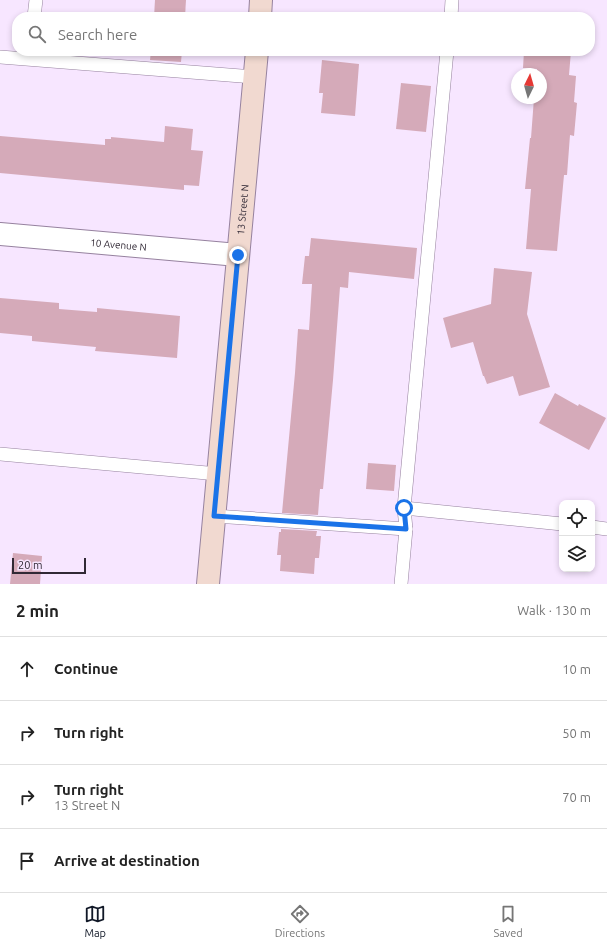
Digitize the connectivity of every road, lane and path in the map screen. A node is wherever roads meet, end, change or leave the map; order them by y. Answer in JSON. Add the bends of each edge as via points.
{"nodes":[{"id":1,"x":36,"y":0,"type":"edge"},
{"id":2,"x":261,"y":0,"type":"edge"},
{"id":3,"x":452,"y":0,"type":"edge"},
{"id":4,"x":35,"y":12,"type":"edge"},
{"id":5,"x":260,"y":12,"type":"edge"},
{"id":6,"x":451,"y":12,"type":"edge"},
{"id":7,"x":16,"y":56,"type":"edge"},
{"id":8,"x":41,"y":56,"type":"edge"},
{"id":9,"x":256,"y":56,"type":"edge"},
{"id":10,"x":448,"y":56,"type":"edge"},
{"id":11,"x":0,"y":57,"type":"edge"},
{"id":12,"x":254,"y":77,"type":"junction"},
{"id":13,"x":0,"y":234,"type":"edge"},
{"id":14,"x":238,"y":255,"type":"junction"},
{"id":15,"x":0,"y":454,"type":"edge"},
{"id":16,"x":218,"y":474,"type":"junction"},
{"id":17,"x":404,"y":508,"type":"junction"},
{"id":18,"x":214,"y":516,"type":"junction"},
{"id":19,"x":559,"y":524,"type":"edge"},
{"id":20,"x":595,"y":527,"type":"edge"},
{"id":21,"x":406,"y":529,"type":"junction"},
{"id":22,"x":607,"y":529,"type":"edge"},
{"id":23,"x":208,"y":584,"type":"edge"},
{"id":24,"x":400,"y":584,"type":"edge"}],
"edges":[{"from":1,"to":4,"type":"lane"},
{"from":2,"to":5,"type":"street"},
{"from":3,"to":6,"type":"lane"},
{"from":7,"to":11,"type":"lane"},
{"from":8,"to":12,"type":"lane"},
{"from":9,"to":12,"type":"street","name":"13 Street N"},
{"from":10,"to":17,"type":"lane"},
{"from":12,"to":14,"type":"street","name":"13 Street N"},
{"from":13,"to":14,"type":"street","name":"10 Avenue N"},
{"from":14,"to":16,"type":"street","name":"13 Street N"},
{"from":15,"to":16,"type":"lane"},
{"from":16,"to":18,"type":"street","name":"13 Street N"},
{"from":17,"to":19,"type":"lane"},
{"from":17,"to":21,"type":"lane"},
{"from":18,"to":21,"type":"lane"},
{"from":18,"to":23,"type":"street","name":"13 Street N"},
{"from":20,"to":22,"type":"lane"},
{"from":21,"to":24,"type":"lane"}]}
